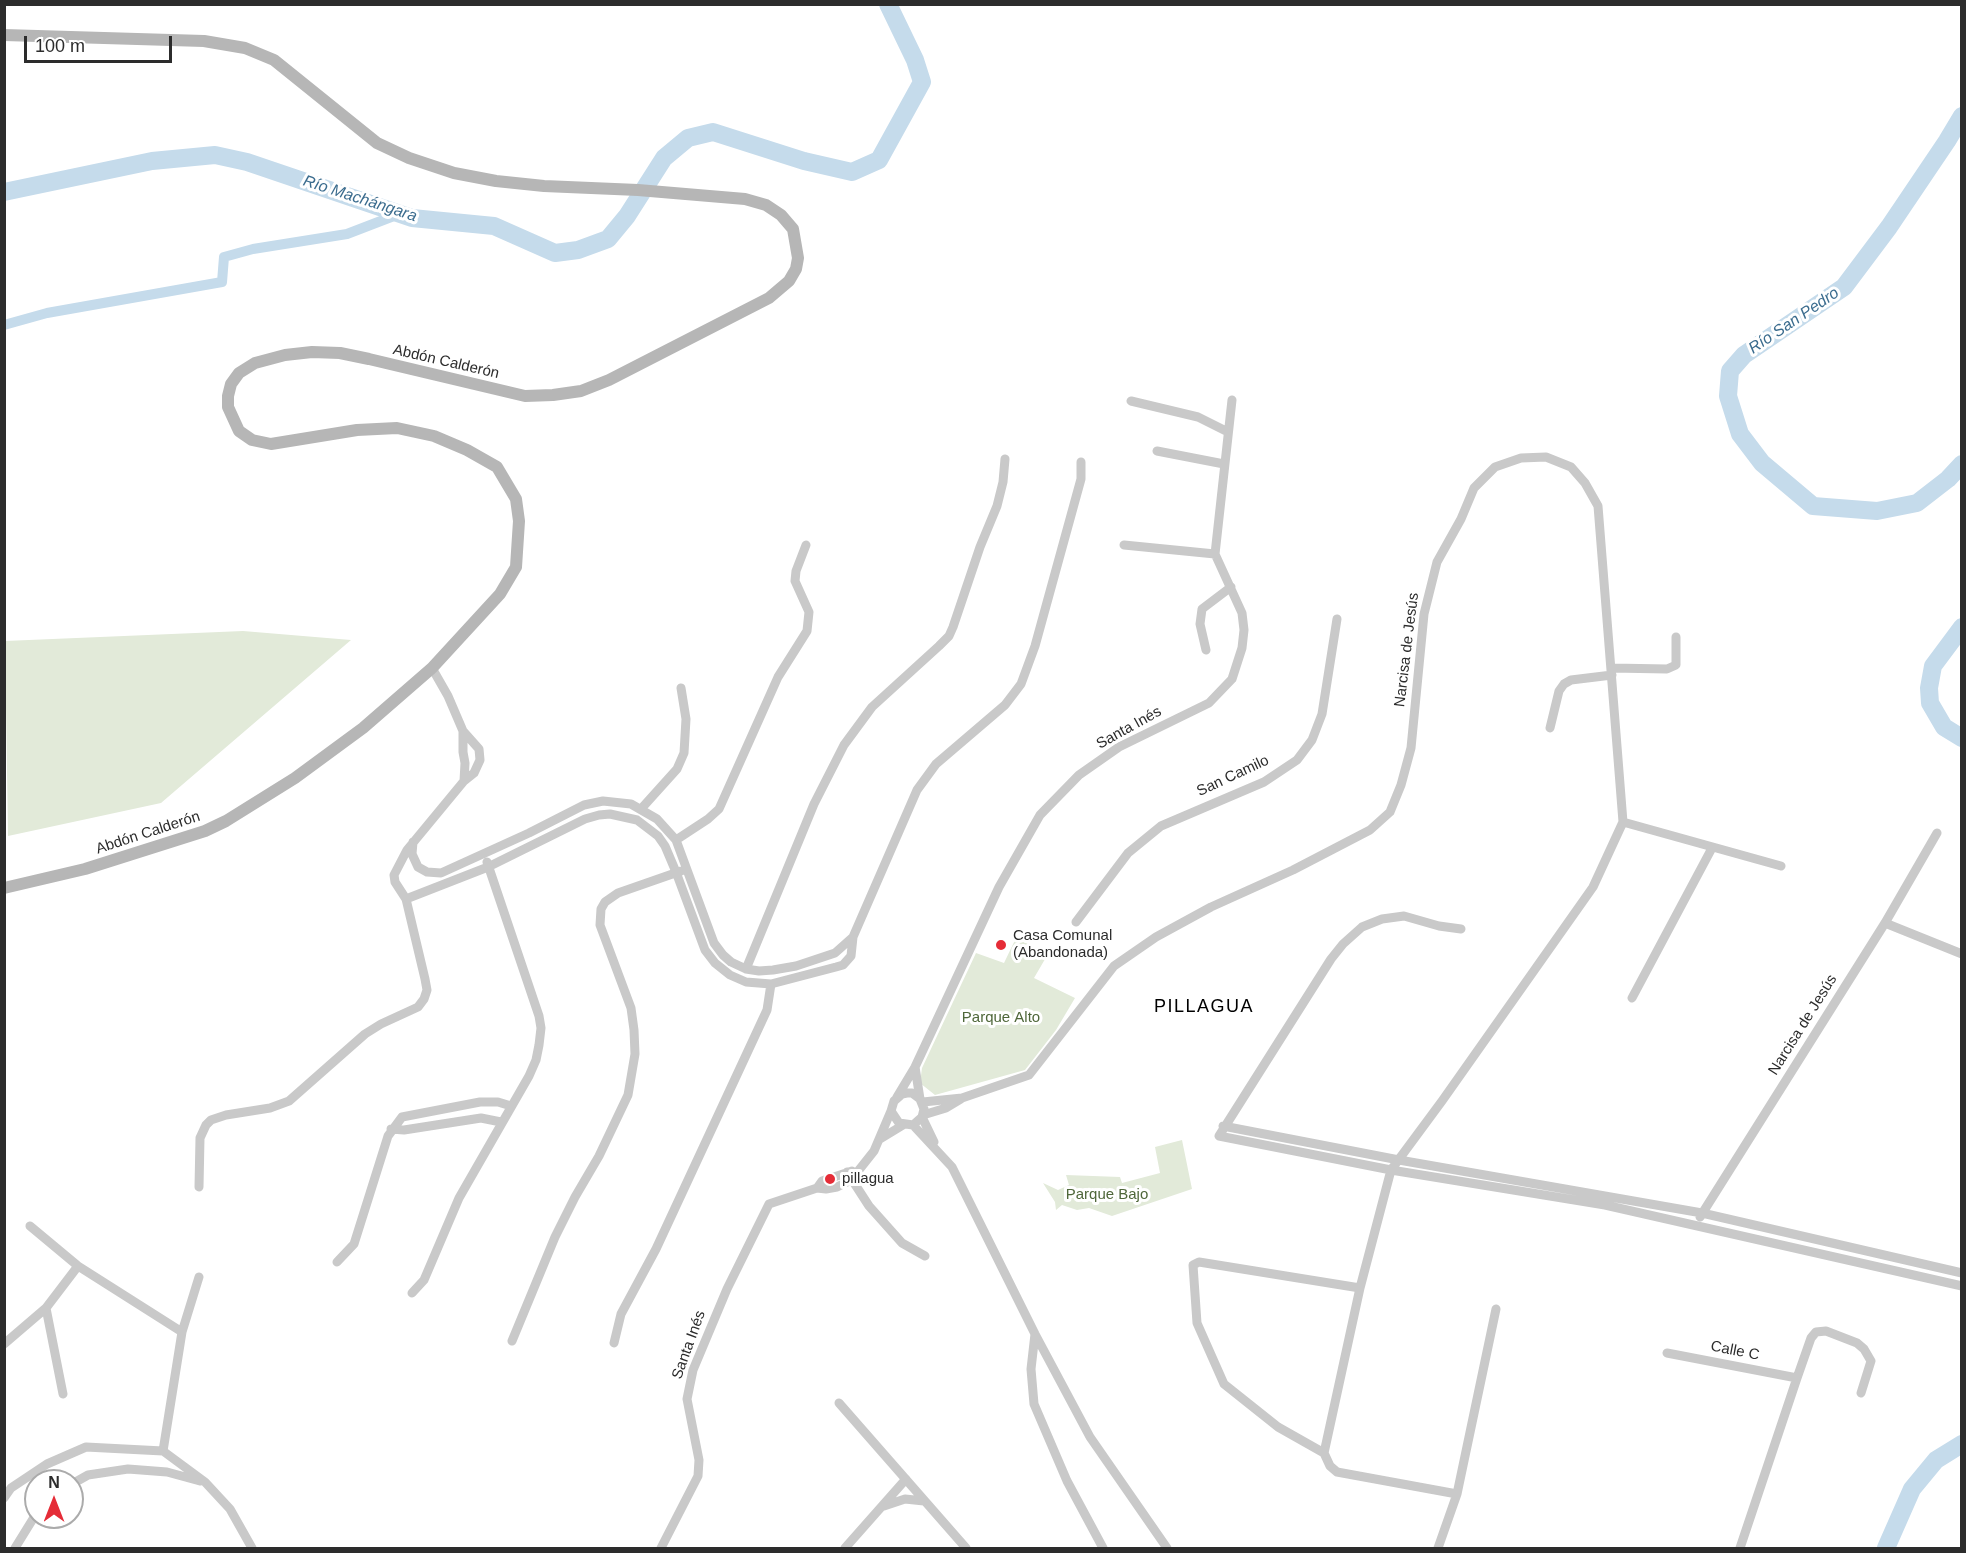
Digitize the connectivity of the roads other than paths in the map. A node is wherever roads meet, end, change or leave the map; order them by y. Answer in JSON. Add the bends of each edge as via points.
{"nodes":[{"id":1,"x":4,"y":35,"type":"edge"},
{"id":2,"x":1232,"y":400,"type":"dead end"},
{"id":3,"x":1131,"y":401,"type":"dead end"},
{"id":4,"x":1228,"y":432,"type":"junction"},
{"id":5,"x":1157,"y":451,"type":"dead end"},
{"id":6,"x":1005,"y":459,"type":"dead end"},
{"id":7,"x":1081,"y":462,"type":"dead end"},
{"id":8,"x":1224,"y":464,"type":"junction"},
{"id":9,"x":1124,"y":544,"type":"dead end"},
{"id":10,"x":806,"y":545,"type":"dead end"},
{"id":11,"x":1215,"y":554,"type":"junction"},
{"id":12,"x":1231,"y":587,"type":"junction"},
{"id":13,"x":1336,"y":619,"type":"dead end"},
{"id":14,"x":1676,"y":637,"type":"dead end"},
{"id":15,"x":1206,"y":650,"type":"dead end"},
{"id":16,"x":432,"y":668,"type":"junction"},
{"id":17,"x":1612,"y":671,"type":"junction"},
{"id":18,"x":681,"y":688,"type":"dead end"},
{"id":19,"x":1550,"y":728,"type":"dead end"},
{"id":20,"x":463,"y":731,"type":"junction"},
{"id":21,"x":464,"y":782,"type":"junction"},
{"id":22,"x":641,"y":809,"type":"junction"},
{"id":23,"x":1623,"y":822,"type":"junction"},
{"id":24,"x":1936,"y":833,"type":"dead end"},
{"id":25,"x":676,"y":840,"type":"junction"},
{"id":26,"x":413,"y":842,"type":"junction"},
{"id":27,"x":1712,"y":848,"type":"junction"},
{"id":28,"x":484,"y":854,"type":"junction"},
{"id":29,"x":1781,"y":866,"type":"dead end"},
{"id":30,"x":488,"y":867,"type":"junction"},
{"id":31,"x":681,"y":871,"type":"junction"},
{"id":32,"x":4,"y":888,"type":"edge"},
{"id":33,"x":406,"y":899,"type":"junction"},
{"id":34,"x":1076,"y":922,"type":"dead end"},
{"id":35,"x":1885,"y":923,"type":"junction"},
{"id":36,"x":1461,"y":929,"type":"dead end"},
{"id":37,"x":853,"y":937,"type":"junction"},
{"id":38,"x":1962,"y":954,"type":"edge"},
{"id":39,"x":746,"y":969,"type":"junction"},
{"id":40,"x":771,"y":984,"type":"junction"},
{"id":41,"x":1632,"y":998,"type":"dead end"},
{"id":42,"x":915,"y":1067,"type":"junction"},
{"id":43,"x":897,"y":1097,"type":"junction"},
{"id":44,"x":963,"y":1098,"type":"junction"},
{"id":45,"x":922,"y":1101,"type":"junction"},
{"id":46,"x":511,"y":1106,"type":"junction"},
{"id":47,"x":891,"y":1110,"type":"junction"},
{"id":48,"x":923,"y":1116,"type":"junction"},
{"id":49,"x":501,"y":1122,"type":"junction"},
{"id":50,"x":908,"y":1125,"type":"junction"},
{"id":51,"x":1224,"y":1126,"type":"junction"},
{"id":52,"x":391,"y":1129,"type":"junction"},
{"id":53,"x":880,"y":1139,"type":"junction"},
{"id":54,"x":939,"y":1150,"type":"junction"},
{"id":55,"x":1399,"y":1160,"type":"junction"},
{"id":56,"x":1391,"y":1170,"type":"junction"},
{"id":57,"x":849,"y":1176,"type":"junction"},
{"id":58,"x":199,"y":1186,"type":"dead end"},
{"id":59,"x":1606,"y":1201,"type":"junction"},
{"id":60,"x":1701,"y":1214,"type":"junction"},
{"id":61,"x":1696,"y":1225,"type":"junction"},
{"id":62,"x":30,"y":1226,"type":"dead end"},
{"id":63,"x":925,"y":1256,"type":"dead end"},
{"id":64,"x":337,"y":1262,"type":"dead end"},
{"id":65,"x":78,"y":1266,"type":"junction"},
{"id":66,"x":1962,"y":1273,"type":"edge"},
{"id":67,"x":199,"y":1277,"type":"dead end"},
{"id":68,"x":1962,"y":1286,"type":"edge"},
{"id":69,"x":1360,"y":1288,"type":"junction"},
{"id":70,"x":412,"y":1293,"type":"dead end"},
{"id":71,"x":46,"y":1308,"type":"junction"},
{"id":72,"x":1496,"y":1309,"type":"dead end"},
{"id":73,"x":183,"y":1332,"type":"junction"},
{"id":74,"x":1035,"y":1334,"type":"junction"},
{"id":75,"x":512,"y":1341,"type":"dead end"},
{"id":76,"x":614,"y":1343,"type":"dead end"},
{"id":77,"x":4,"y":1344,"type":"edge"},
{"id":78,"x":1667,"y":1353,"type":"dead end"},
{"id":79,"x":1797,"y":1378,"type":"junction"},
{"id":80,"x":1861,"y":1393,"type":"dead end"},
{"id":81,"x":63,"y":1394,"type":"dead end"},
{"id":82,"x":839,"y":1403,"type":"dead end"},
{"id":83,"x":163,"y":1451,"type":"junction"},
{"id":84,"x":1324,"y":1453,"type":"junction"},
{"id":85,"x":84,"y":1477,"type":"edge"},
{"id":86,"x":906,"y":1479,"type":"junction"},
{"id":87,"x":206,"y":1482,"type":"junction"},
{"id":88,"x":1457,"y":1494,"type":"junction"},
{"id":89,"x":4,"y":1498,"type":"edge"},
{"id":90,"x":924,"y":1501,"type":"junction"},
{"id":91,"x":882,"y":1507,"type":"junction"},
{"id":92,"x":27,"y":1529,"type":"edge"},
{"id":93,"x":15,"y":1548,"type":"edge"},
{"id":94,"x":252,"y":1548,"type":"edge"},
{"id":95,"x":661,"y":1548,"type":"edge"},
{"id":96,"x":846,"y":1548,"type":"edge"},
{"id":97,"x":966,"y":1548,"type":"edge"},
{"id":98,"x":1103,"y":1548,"type":"edge"},
{"id":99,"x":1167,"y":1548,"type":"edge"},
{"id":100,"x":1438,"y":1548,"type":"edge"},
{"id":101,"x":1740,"y":1548,"type":"edge"}],
"edges":[{"from":1,"to":16,"type":"street","name":"Abdón Calderón","via":[[204,41],[245,48],[274,60],[377,143],[454,173],[544,186],[746,199],[766,205],[793,230],[796,269],[769,298],[581,391],[525,396],[340,353],[285,355],[255,363],[239,373],[228,396],[238,431],[252,440],[271,444],[357,430],[397,428],[434,436],[467,450],[502,474],[516,499],[516,567],[500,594]]},
{"from":2,"to":4,"type":"street"},
{"from":3,"to":4,"type":"street","via":[[1198,417]]},
{"from":4,"to":8,"type":"street"},
{"from":5,"to":8,"type":"street"},
{"from":6,"to":39,"type":"street","via":[[997,506],[949,636],[872,707],[844,745],[814,804]]},
{"from":7,"to":37,"type":"street","via":[[1081,478],[1021,684],[1005,705],[936,764],[917,790]]},
{"from":8,"to":11,"type":"street"},
{"from":9,"to":11,"type":"street"},
{"from":10,"to":25,"type":"street","via":[[795,581],[809,612],[807,631],[778,677],[719,809]]},
{"from":11,"to":12,"type":"street","name":"Santa Inés"},
{"from":12,"to":15,"type":"street","via":[[1203,609],[1200,624]]},
{"from":12,"to":42,"type":"street","name":"Santa Inés","via":[[1242,613],[1244,630],[1232,679],[1209,703],[1119,747],[1079,775],[1040,815],[999,887]]},
{"from":13,"to":34,"type":"street","name":"San Camilo","via":[[1322,714],[1312,740],[1297,760],[1264,782],[1161,826],[1128,853]]},
{"from":14,"to":17,"type":"street","via":[[1676,665],[1667,669]]},
{"from":16,"to":20,"type":"street"},
{"from":16,"to":32,"type":"street","name":"Abdón Calderón","via":[[363,728],[295,778],[226,821],[85,870]]},
{"from":17,"to":19,"type":"street","via":[[1564,684],[1558,691]]},
{"from":17,"to":23,"type":"street","name":"Narcisa de Jesús"},
{"from":17,"to":44,"type":"street","name":"Narcisa de Jesús","via":[[1598,506],[1585,483],[1571,467],[1546,457],[1521,458],[1495,467],[1474,488],[1437,562],[1424,614],[1411,748],[1390,812],[1370,830],[1211,907],[1114,966],[1029,1075]]},
{"from":18,"to":22,"type":"street","via":[[686,719],[684,753],[677,768]]},
{"from":20,"to":21,"type":"street"},
{"from":20,"to":21,"type":"street","via":[[479,749],[480,760]]},
{"from":21,"to":26,"type":"street"},
{"from":22,"to":25,"type":"street","via":[[657,819]]},
{"from":22,"to":28,"type":"street","via":[[614,801],[593,802]]},
{"from":23,"to":27,"type":"street"},
{"from":23,"to":55,"type":"street","name":"Narcisa de Jesús","via":[[1593,886]]},
{"from":24,"to":35,"type":"street","name":"Narcisa de Jesús"},
{"from":25,"to":31,"type":"street"},
{"from":26,"to":28,"type":"street","via":[[416,864],[430,873],[441,873]]},
{"from":26,"to":33,"type":"street","via":[[394,875],[394,882]]},
{"from":27,"to":29,"type":"street"},
{"from":27,"to":41,"type":"street"},
{"from":28,"to":30,"type":"street"},
{"from":30,"to":31,"type":"street","via":[[585,819],[610,814],[637,820],[649,828]]},
{"from":30,"to":33,"type":"street"},
{"from":30,"to":46,"type":"street","via":[[542,1028],[536,1060]]},
{"from":31,"to":39,"type":"street","via":[[714,943],[731,962]]},
{"from":31,"to":40,"type":"street","via":[[705,950],[715,963],[746,982]]},
{"from":31,"to":75,"type":"street","via":[[618,893],[601,909],[600,926],[631,1008],[635,1054],[628,1095],[555,1237]]},
{"from":33,"to":58,"type":"street","via":[[427,990],[424,999],[418,1007],[365,1034],[289,1101],[211,1120],[200,1138]]},
{"from":35,"to":38,"type":"street"},
{"from":35,"to":60,"type":"street","name":"Narcisa de Jesús"},
{"from":36,"to":51,"type":"street","via":[[1404,916],[1362,927],[1331,959]]},
{"from":37,"to":39,"type":"street","via":[[835,952],[796,966]]},
{"from":37,"to":40,"type":"street","via":[[851,956],[843,964]]},
{"from":40,"to":76,"type":"street","via":[[767,1010],[656,1249],[621,1314]]},
{"from":42,"to":43,"type":"street","name":"Santa Inés"},
{"from":42,"to":45,"type":"street"},
{"from":43,"to":45,"type":"street","via":[[912,1093]]},
{"from":43,"to":47,"type":"street"},
{"from":44,"to":45,"type":"street","name":"Narcisa de Jesús"},
{"from":44,"to":48,"type":"street"},
{"from":45,"to":48,"type":"street"},
{"from":46,"to":49,"type":"street"},
{"from":46,"to":52,"type":"street","via":[[480,1102],[402,1117]]},
{"from":47,"to":50,"type":"street","via":[[895,1120]]},
{"from":47,"to":53,"type":"street","name":"Santa Inés"},
{"from":48,"to":50,"type":"street"},
{"from":48,"to":54,"type":"street"},
{"from":49,"to":52,"type":"street","via":[[481,1118]]},
{"from":49,"to":70,"type":"street","via":[[459,1198],[424,1280]]},
{"from":50,"to":53,"type":"street","name":"Santa Inés"},
{"from":50,"to":54,"type":"street"},
{"from":51,"to":55,"type":"street"},
{"from":51,"to":56,"type":"street","via":[[1219,1136]]},
{"from":52,"to":64,"type":"street","via":[[354,1244]]},
{"from":53,"to":57,"type":"street","name":"Santa Inés","via":[[859,1170]]},
{"from":54,"to":74,"type":"street","via":[[952,1167]]},
{"from":55,"to":56,"type":"street","name":"Narcisa de Jesús"},
{"from":55,"to":59,"type":"street"},
{"from":56,"to":59,"type":"street"},
{"from":56,"to":69,"type":"street"},
{"from":57,"to":63,"type":"street","via":[[902,1243]]},
{"from":57,"to":95,"type":"street","name":"Santa Inés","via":[[826,1190],[817,1188],[769,1204],[693,1370],[687,1399],[699,1460],[698,1476]]},
{"from":59,"to":60,"type":"street"},
{"from":59,"to":61,"type":"street"},
{"from":60,"to":61,"type":"street","name":"Narcisa de Jesús"},
{"from":60,"to":66,"type":"street"},
{"from":61,"to":68,"type":"street"},
{"from":62,"to":65,"type":"street"},
{"from":65,"to":71,"type":"street"},
{"from":65,"to":73,"type":"street"},
{"from":67,"to":73,"type":"street"},
{"from":69,"to":84,"type":"street"},
{"from":69,"to":84,"type":"street","via":[[1199,1262],[1193,1265],[1197,1323],[1224,1384],[1278,1427]]},
{"from":71,"to":77,"type":"street"},
{"from":71,"to":81,"type":"street"},
{"from":72,"to":88,"type":"street"},
{"from":73,"to":83,"type":"street"},
{"from":74,"to":98,"type":"street","via":[[1031,1369],[1034,1404],[1067,1481]]},
{"from":74,"to":99,"type":"street","via":[[1090,1437]]},
{"from":78,"to":79,"type":"street","name":"Calle C"},
{"from":79,"to":80,"type":"street","via":[[1811,1338],[1816,1332],[1826,1331],[1857,1343],[1871,1361]]},
{"from":79,"to":101,"type":"street"},
{"from":82,"to":86,"type":"street"},
{"from":83,"to":87,"type":"street"},
{"from":83,"to":89,"type":"street","via":[[86,1447],[47,1464],[11,1488]]},
{"from":84,"to":88,"type":"street","via":[[1337,1472]]},
{"from":85,"to":87,"type":"street","via":[[128,1469],[167,1472]]},
{"from":86,"to":90,"type":"street"},
{"from":86,"to":91,"type":"street"},
{"from":87,"to":94,"type":"street","via":[[230,1509]]},
{"from":88,"to":100,"type":"street"},
{"from":90,"to":91,"type":"street","via":[[905,1499]]},
{"from":90,"to":97,"type":"street"},
{"from":91,"to":96,"type":"street"},
{"from":92,"to":93,"type":"street"}]}
